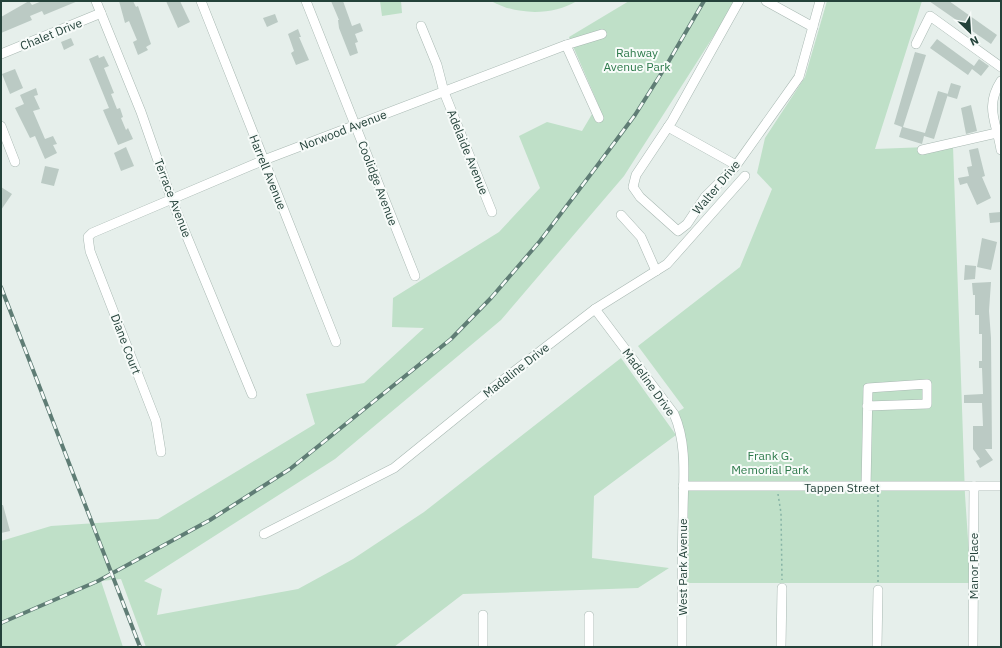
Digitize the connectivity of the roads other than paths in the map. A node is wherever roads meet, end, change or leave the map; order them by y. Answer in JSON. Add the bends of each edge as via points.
{"nodes":[{"id":1,"x":96,"y":1,"type":"edge"},
{"id":2,"x":201,"y":1,"type":"edge"},
{"id":3,"x":306,"y":1,"type":"edge"},
{"id":4,"x":739,"y":1,"type":"edge"},
{"id":5,"x":766,"y":1,"type":"edge"},
{"id":6,"x":820,"y":1,"type":"edge"},
{"id":7,"x":101,"y":13,"type":"junction"},
{"id":8,"x":421,"y":26,"type":"dead end"},
{"id":9,"x":813,"y":27,"type":"junction"},
{"id":10,"x":602,"y":34,"type":"dead end"},
{"id":11,"x":916,"y":44,"type":"dead end"},
{"id":12,"x":566,"y":45,"type":"junction"},
{"id":13,"x":1,"y":54,"type":"edge"},
{"id":14,"x":1001,"y":67,"type":"edge"},
{"id":15,"x":1001,"y":81,"type":"edge"},
{"id":16,"x":444,"y":92,"type":"junction"},
{"id":17,"x":599,"y":118,"type":"dead end"},
{"id":18,"x":1,"y":126,"type":"edge"},
{"id":19,"x":355,"y":126,"type":"junction"},
{"id":20,"x":668,"y":127,"type":"junction"},
{"id":21,"x":1000,"y":132,"type":"edge"},
{"id":22,"x":922,"y":150,"type":"dead end"},
{"id":23,"x":1001,"y":150,"type":"edge"},
{"id":24,"x":264,"y":160,"type":"junction"},
{"id":25,"x":15,"y":162,"type":"dead end"},
{"id":26,"x":736,"y":165,"type":"junction"},
{"id":27,"x":745,"y":176,"type":"dead end"},
{"id":28,"x":171,"y":198,"type":"junction"},
{"id":29,"x":492,"y":212,"type":"dead end"},
{"id":30,"x":622,"y":215,"type":"dead end"},
{"id":31,"x":88,"y":237,"type":"joint"},
{"id":32,"x":656,"y":271,"type":"junction"},
{"id":33,"x":415,"y":276,"type":"dead end"},
{"id":34,"x":595,"y":309,"type":"junction"},
{"id":35,"x":336,"y":342,"type":"dead end"},
{"id":36,"x":252,"y":394,"type":"dead end"},
{"id":37,"x":868,"y":406,"type":"junction"},
{"id":38,"x":161,"y":452,"type":"dead end"},
{"id":39,"x":683,"y":486,"type":"junction"},
{"id":40,"x":974,"y":486,"type":"junction"},
{"id":41,"x":1001,"y":486,"type":"edge"},
{"id":42,"x":866,"y":487,"type":"junction"},
{"id":43,"x":264,"y":534,"type":"dead end"},
{"id":44,"x":782,"y":588,"type":"road end"},
{"id":45,"x":878,"y":590,"type":"road end"},
{"id":46,"x":483,"y":615,"type":"dead end"},
{"id":47,"x":589,"y":616,"type":"dead end"},
{"id":48,"x":483,"y":647,"type":"edge"},
{"id":49,"x":589,"y":647,"type":"edge"},
{"id":50,"x":682,"y":647,"type":"edge"},
{"id":51,"x":781,"y":647,"type":"edge"},
{"id":52,"x":877,"y":647,"type":"edge"},
{"id":53,"x":973,"y":647,"type":"edge"}],
"edges":[{"from":1,"to":7,"type":"street","name":"Terrace Avenue"},
{"from":2,"to":24,"type":"street","name":"Harrell Avenue"},
{"from":3,"to":19,"type":"street","name":"Coolidge Avenue"},
{"from":4,"to":20,"type":"street","name":"Walter Drive"},
{"from":5,"to":9,"type":"street"},
{"from":6,"to":9,"type":"street","name":"Walter Drive"},
{"from":7,"to":13,"type":"street","name":"Chalet Drive"},
{"from":7,"to":28,"type":"street","name":"Terrace Avenue","via":[[141,112]]},
{"from":8,"to":16,"type":"street","name":"Adelaide Avenue","via":[[437,65]]},
{"from":9,"to":26,"type":"street","name":"Walter Drive","via":[[799,77]]},
{"from":10,"to":12,"type":"street","name":"Norwood Avenue"},
{"from":11,"to":14,"type":"street","via":[[930,16]]},
{"from":12,"to":16,"type":"street","name":"Norwood Avenue"},
{"from":12,"to":17,"type":"street"},
{"from":15,"to":21,"type":"street","via":[[992,102],[992,118]]},
{"from":16,"to":19,"type":"street","name":"Norwood Avenue"},
{"from":16,"to":29,"type":"street","name":"Adelaide Avenue"},
{"from":18,"to":25,"type":"street"},
{"from":19,"to":24,"type":"street","name":"Norwood Avenue"},
{"from":19,"to":33,"type":"street","name":"Coolidge Avenue"},
{"from":20,"to":26,"type":"street"},
{"from":20,"to":26,"type":"street","name":"Walter Drive","via":[[636,175],[633,187],[640,197],[678,231],[687,224],[705,197]]},
{"from":21,"to":22,"type":"street"},
{"from":21,"to":23,"type":"street"},
{"from":24,"to":28,"type":"street","name":"Norwood Avenue"},
{"from":24,"to":35,"type":"street","name":"Harrell Avenue"},
{"from":27,"to":32,"type":"street","name":"Madaline Drive","via":[[667,264]]},
{"from":28,"to":31,"type":"street","name":"Norwood Avenue","via":[[105,226]]},
{"from":28,"to":36,"type":"street","name":"Terrace Avenue"},
{"from":30,"to":32,"type":"street","via":[[641,237]]},
{"from":31,"to":38,"type":"street","name":"Diane Court","via":[[90,251],[156,422]]},
{"from":32,"to":34,"type":"street","name":"Madaline Drive"},
{"from":34,"to":39,"type":"street","name":"Madeline Drive","via":[[674,414],[682,441]]},
{"from":34,"to":43,"type":"street","name":"Madaline Drive","via":[[394,468]]},
{"from":37,"to":37,"type":"street","via":[[868,388],[927,384],[927,404]]},
{"from":37,"to":42,"type":"street"},
{"from":39,"to":42,"type":"street","name":"Tappen Street"},
{"from":39,"to":50,"type":"street","name":"West Park Avenue"},
{"from":40,"to":41,"type":"street","name":"Tappen Street"},
{"from":40,"to":42,"type":"street","name":"Tappen Street"},
{"from":40,"to":53,"type":"street","name":"Manor Place"},
{"from":44,"to":51,"type":"street"},
{"from":45,"to":52,"type":"street"},
{"from":46,"to":48,"type":"street"},
{"from":47,"to":49,"type":"street"}]}
